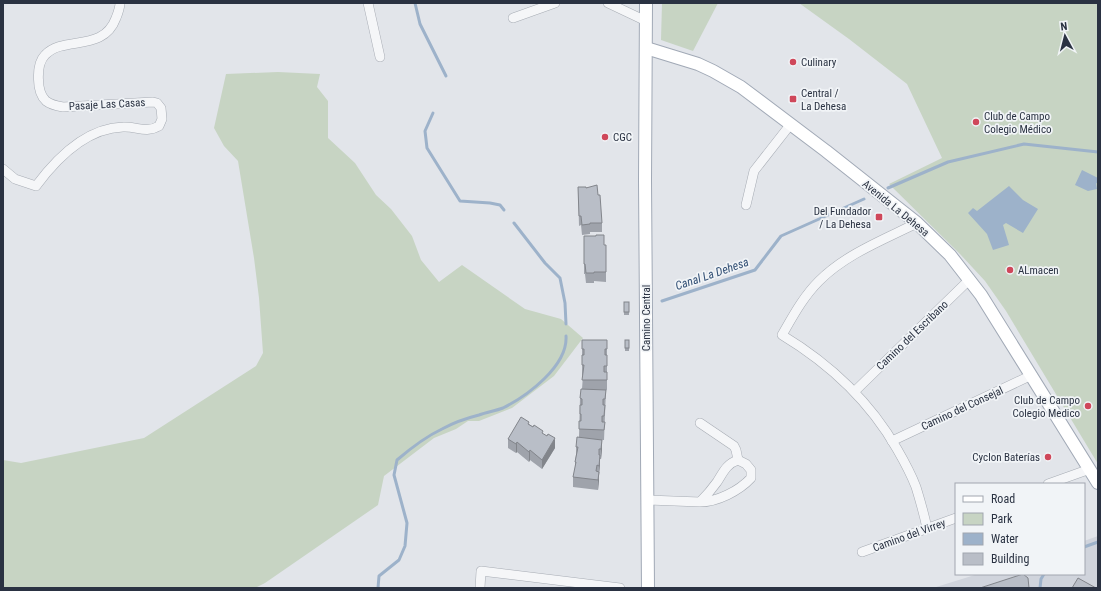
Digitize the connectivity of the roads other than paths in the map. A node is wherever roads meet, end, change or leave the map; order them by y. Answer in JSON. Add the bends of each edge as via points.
{"nodes":[{"id":1,"x":120,"y":3,"type":"edge"},
{"id":2,"x":368,"y":3,"type":"edge"},
{"id":3,"x":556,"y":3,"type":"edge"},
{"id":4,"x":608,"y":3,"type":"edge"},
{"id":5,"x":645,"y":4,"type":"edge"},
{"id":6,"x":513,"y":18,"type":"dead end"},
{"id":7,"x":646,"y":20,"type":"junction"},
{"id":8,"x":646,"y":48,"type":"junction"},
{"id":9,"x":380,"y":57,"type":"dead end"},
{"id":10,"x":790,"y":125,"type":"junction"},
{"id":11,"x":3,"y":169,"type":"edge"},
{"id":12,"x":746,"y":205,"type":"dead end"},
{"id":13,"x":917,"y":223,"type":"junction"},
{"id":14,"x":970,"y":279,"type":"junction"},
{"id":15,"x":1032,"y":375,"type":"junction"},
{"id":16,"x":855,"y":391,"type":"junction"},
{"id":17,"x":700,"y":423,"type":"dead end"},
{"id":18,"x":892,"y":441,"type":"junction"},
{"id":19,"x":738,"y":460,"type":"junction"},
{"id":20,"x":1090,"y":469,"type":"junction"},
{"id":21,"x":1051,"y":483,"type":"edge"},
{"id":22,"x":1098,"y":483,"type":"edge"},
{"id":23,"x":648,"y":500,"type":"junction"},
{"id":24,"x":700,"y":502,"type":"junction"},
{"id":25,"x":955,"y":518,"type":"edge"},
{"id":26,"x":927,"y":528,"type":"junction"},
{"id":27,"x":862,"y":552,"type":"dead end"},
{"id":28,"x":480,"y":588,"type":"edge"},
{"id":29,"x":620,"y":588,"type":"edge"},
{"id":30,"x":648,"y":588,"type":"edge"}],
"edges":[{"from":1,"to":11,"type":"street","name":"Pasaje Las Casas","via":[[115,21],[96,39],[53,48],[44,56],[39,73],[42,96],[56,106],[64,107],[157,103],[161,108],[162,119],[159,126],[145,130],[116,128],[92,135],[57,161],[36,186],[15,179]]},
{"from":2,"to":9,"type":"street"},
{"from":3,"to":6,"type":"street"},
{"from":4,"to":7,"type":"street"},
{"from":5,"to":7,"type":"main road"},
{"from":7,"to":8,"type":"main road"},
{"from":8,"to":10,"type":"main road","name":"Avenida La Dehesa","via":[[718,74],[741,87]]},
{"from":8,"to":23,"type":"main road","name":"Camino Central"},
{"from":10,"to":12,"type":"street","via":[[754,171]]},
{"from":10,"to":13,"type":"main road","name":"Avenida La Dehesa"},
{"from":13,"to":14,"type":"main road","name":"Avenida La Dehesa"},
{"from":13,"to":16,"type":"street","via":[[852,255],[828,272],[805,298],[782,334],[816,357]]},
{"from":14,"to":15,"type":"main road","name":"Avenida La Dehesa"},
{"from":14,"to":16,"type":"street","name":"Camino del Escribano"},
{"from":15,"to":18,"type":"street","name":"Camino del Consejal"},
{"from":15,"to":20,"type":"main road","name":"Avenida La Dehesa"},
{"from":16,"to":18,"type":"street"},
{"from":17,"to":19,"type":"street","via":[[734,446]]},
{"from":18,"to":26,"type":"street","via":[[916,486]]},
{"from":19,"to":24,"type":"street","via":[[725,468]]},
{"from":19,"to":24,"type":"street","via":[[751,470],[751,478],[732,493],[708,502]]},
{"from":20,"to":21,"type":"street"},
{"from":20,"to":22,"type":"main road","name":"Avenida La Dehesa"},
{"from":23,"to":24,"type":"street"},
{"from":23,"to":30,"type":"main road","name":"Camino Central"},
{"from":25,"to":26,"type":"street","name":"Camino del Virrey"},
{"from":26,"to":27,"type":"street","name":"Camino del Virrey"},
{"from":28,"to":29,"type":"street","via":[[481,571]]}]}
